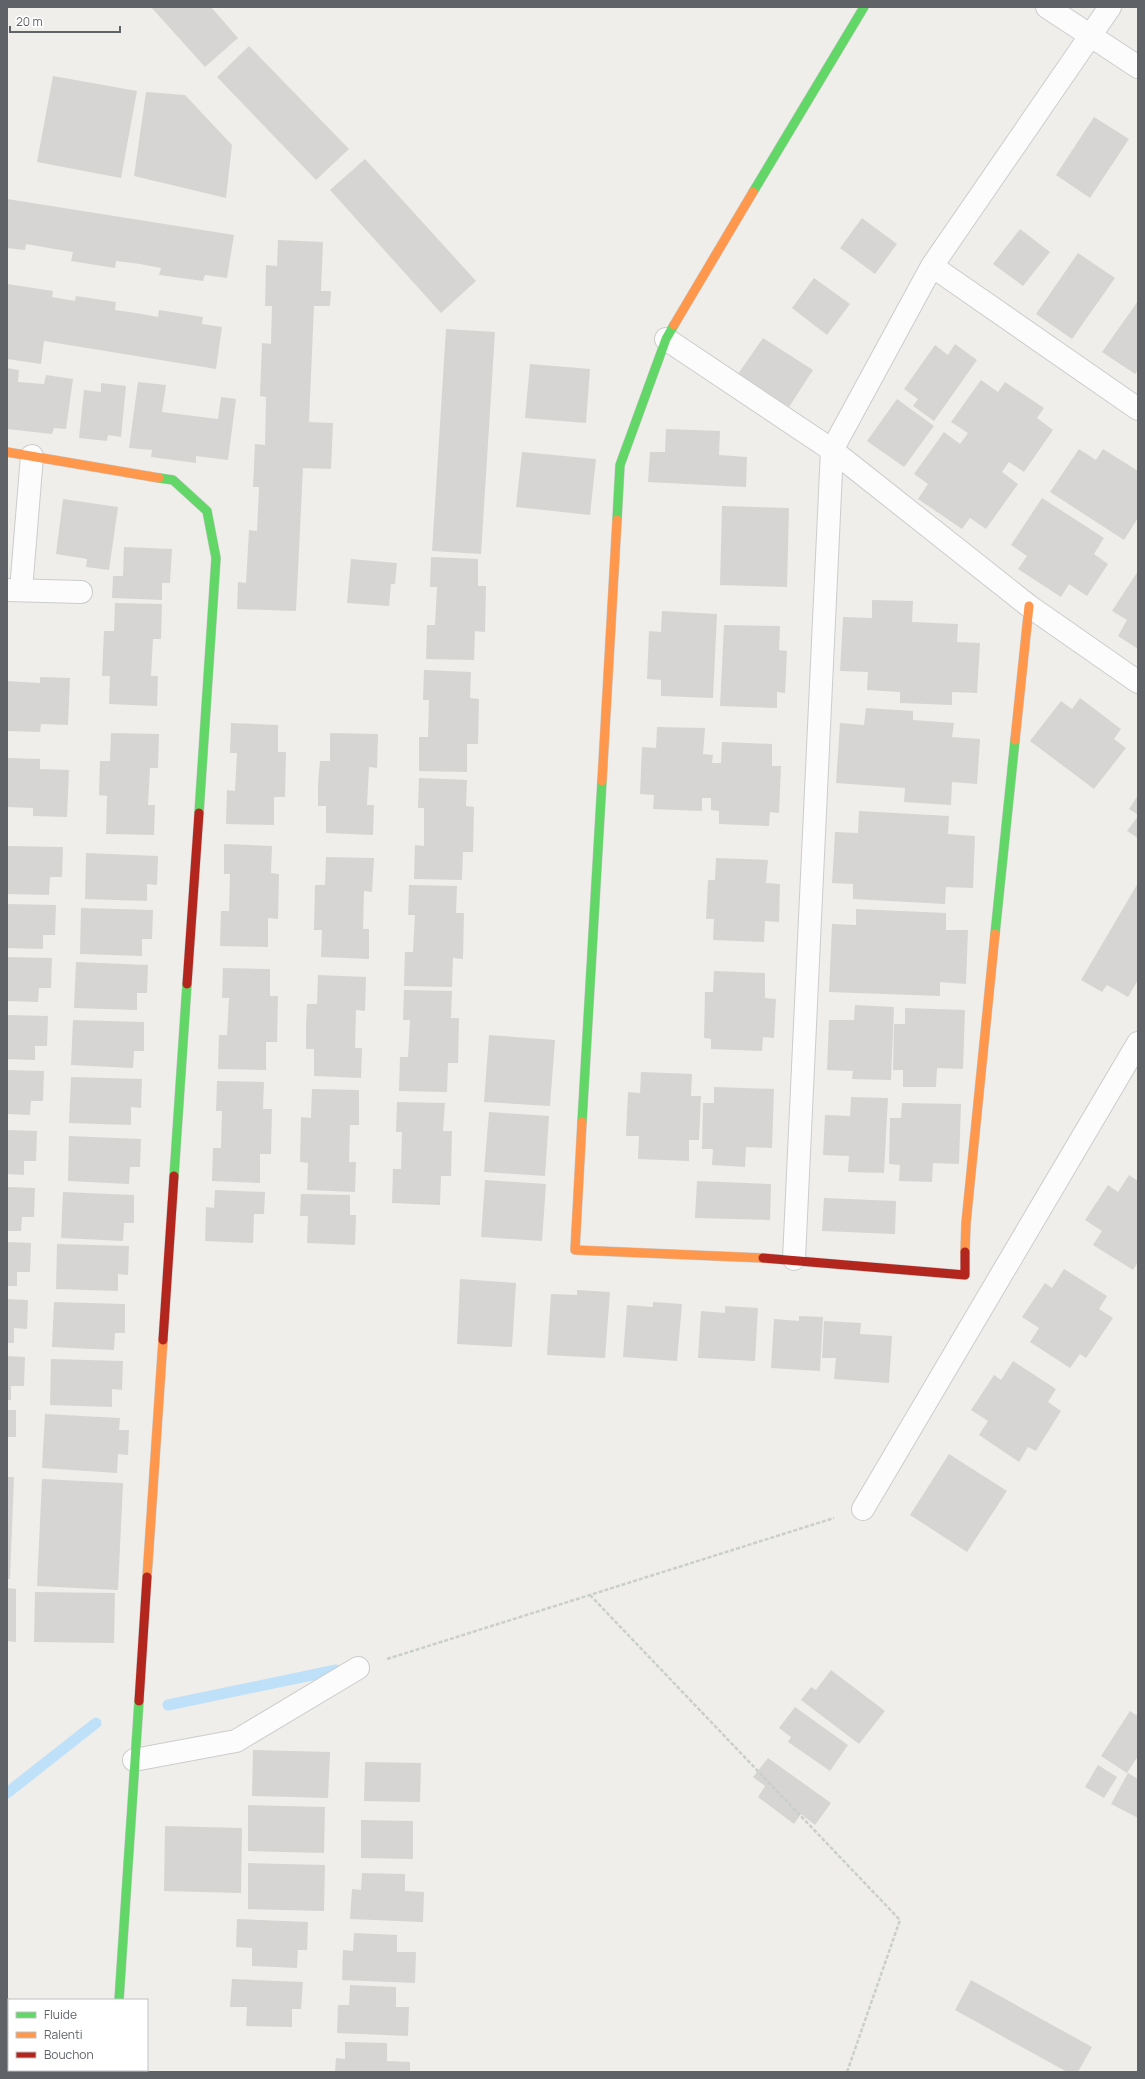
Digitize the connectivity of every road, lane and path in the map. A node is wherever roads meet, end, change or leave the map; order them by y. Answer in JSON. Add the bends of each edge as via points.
{"nodes":[{"id":1,"x":864,"y":7,"type":"edge"},
{"id":2,"x":1047,"y":7,"type":"edge"},
{"id":3,"x":1110,"y":7,"type":"edge"},
{"id":4,"x":1090,"y":35,"type":"junction"},
{"id":5,"x":1138,"y":66,"type":"edge"},
{"id":6,"x":932,"y":266,"type":"junction"},
{"id":7,"x":666,"y":339,"type":"junction"},
{"id":8,"x":1138,"y":409,"type":"edge"},
{"id":9,"x":832,"y":450,"type":"junction"},
{"id":10,"x":7,"y":452,"type":"edge"},
{"id":11,"x":32,"y":456,"type":"junction"},
{"id":12,"x":14,"y":590,"type":"edge"},
{"id":13,"x":81,"y":592,"type":"dead end"},
{"id":14,"x":1029,"y":606,"type":"junction"},
{"id":15,"x":1138,"y":682,"type":"edge"},
{"id":16,"x":1138,"y":1043,"type":"edge"},
{"id":17,"x":794,"y":1259,"type":"junction"},
{"id":18,"x":863,"y":1508,"type":"joint"},
{"id":19,"x":590,"y":1595,"type":"junction"},
{"id":20,"x":358,"y":1668,"type":"joint"},
{"id":21,"x":134,"y":1760,"type":"junction"},
{"id":22,"x":119,"y":1999,"type":"edge"},
{"id":23,"x":847,"y":2072,"type":"edge"}],
"edges":[{"from":1,"to":7,"type":"street"},
{"from":2,"to":4,"type":"street"},
{"from":3,"to":4,"type":"street"},
{"from":4,"to":5,"type":"street"},
{"from":4,"to":6,"type":"street"},
{"from":6,"to":8,"type":"street"},
{"from":6,"to":9,"type":"street"},
{"from":7,"to":9,"type":"street"},
{"from":7,"to":17,"type":"street","via":[[620,465],[576,1250]]},
{"from":9,"to":14,"type":"street"},
{"from":9,"to":17,"type":"street"},
{"from":10,"to":11,"type":"street"},
{"from":11,"to":12,"type":"street"},
{"from":11,"to":21,"type":"street","via":[[174,480],[206,511],[216,558]]},
{"from":12,"to":13,"type":"street"},
{"from":14,"to":15,"type":"street"},
{"from":14,"to":17,"type":"street","via":[[966,1223],[965,1275]]},
{"from":16,"to":18,"type":"street"},
{"from":18,"to":19,"type":"path"},
{"from":19,"to":20,"type":"path"},
{"from":19,"to":23,"type":"path","via":[[900,1920]]},
{"from":20,"to":21,"type":"street","via":[[236,1740]]},
{"from":21,"to":22,"type":"street"}]}
